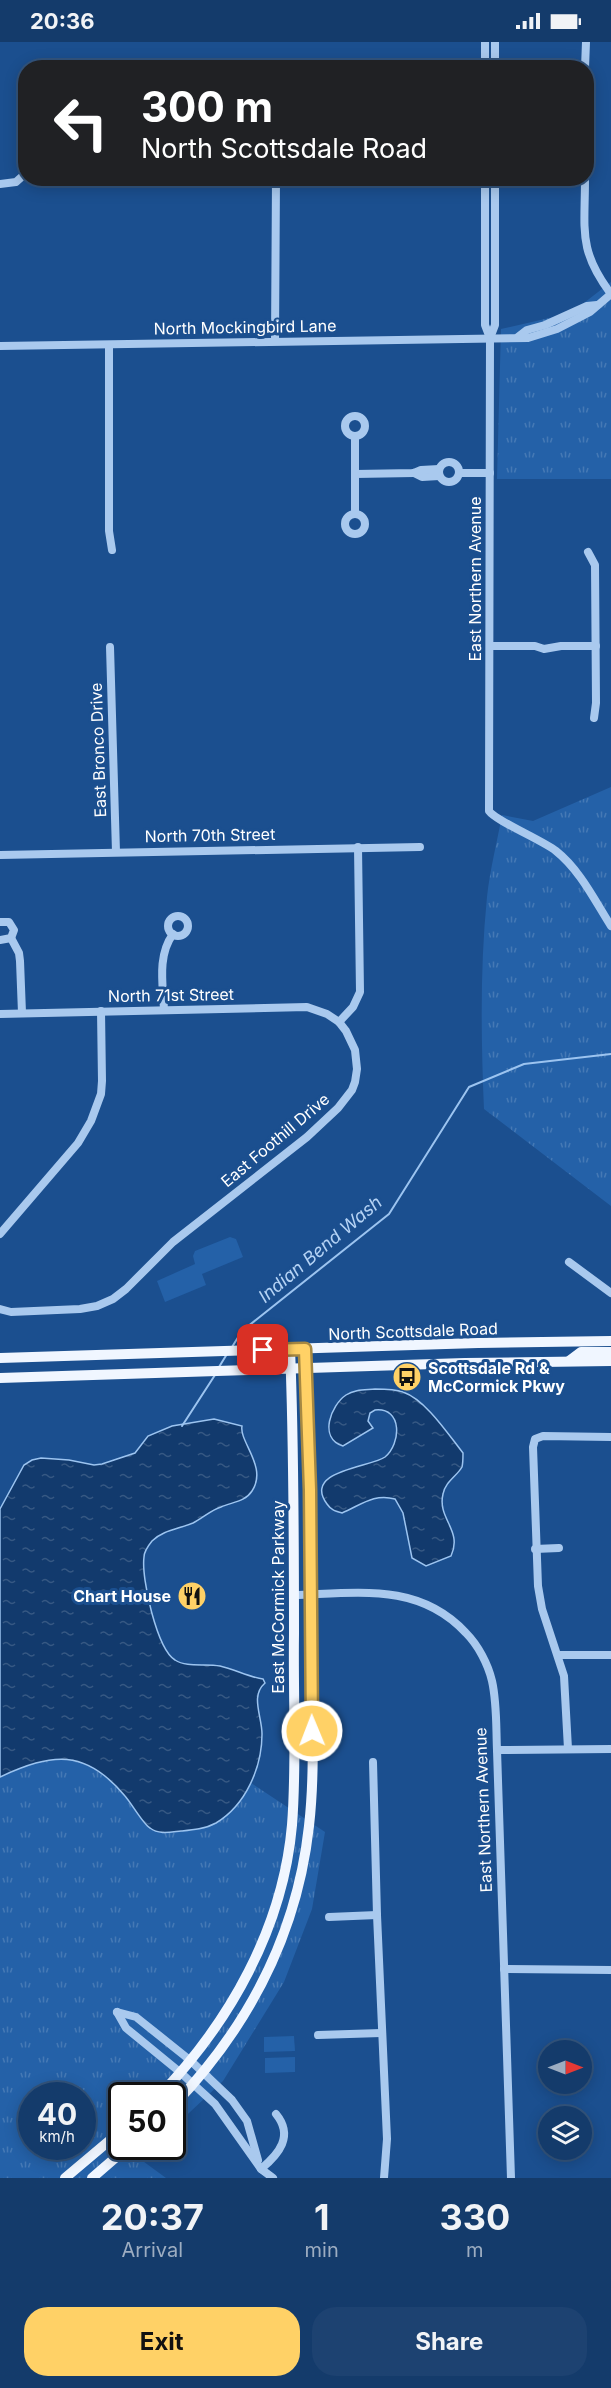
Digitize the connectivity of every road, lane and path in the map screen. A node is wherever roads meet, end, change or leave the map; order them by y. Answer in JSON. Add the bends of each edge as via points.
{"nodes":[{"id":1,"x":485,"y":42,"type":"edge"},
{"id":2,"x":495,"y":42,"type":"edge"},
{"id":3,"x":586,"y":42,"type":"edge"},
{"id":4,"x":485,"y":60,"type":"edge"},
{"id":5,"x":495,"y":60,"type":"edge"},
{"id":6,"x":585,"y":60,"type":"edge"},
{"id":7,"x":18,"y":180,"type":"edge"},
{"id":8,"x":0,"y":184,"type":"edge"},
{"id":9,"x":276,"y":186,"type":"edge"},
{"id":10,"x":485,"y":186,"type":"edge"},
{"id":11,"x":495,"y":186,"type":"edge"},
{"id":12,"x":585,"y":186,"type":"edge"},
{"id":13,"x":611,"y":294,"type":"edge"},
{"id":14,"x":490,"y":338,"type":"junction"},
{"id":15,"x":275,"y":341,"type":"junction"},
{"id":16,"x":109,"y":345,"type":"junction"},
{"id":17,"x":0,"y":346,"type":"edge"},
{"id":18,"x":355,"y":436,"type":"dead end"},
{"id":19,"x":439,"y":472,"type":"junction"},
{"id":20,"x":459,"y":472,"type":"junction"},
{"id":21,"x":490,"y":472,"type":"junction"},
{"id":22,"x":355,"y":474,"type":"junction"},
{"id":23,"x":355,"y":514,"type":"dead end"},
{"id":24,"x":112,"y":550,"type":"dead end"},
{"id":25,"x":588,"y":552,"type":"dead end"},
{"id":26,"x":490,"y":646,"type":"junction"},
{"id":27,"x":596,"y":646,"type":"junction"},
{"id":28,"x":110,"y":647,"type":"dead end"},
{"id":29,"x":594,"y":718,"type":"dead end"},
{"id":30,"x":358,"y":847,"type":"junction"},
{"id":31,"x":420,"y":847,"type":"dead end"},
{"id":32,"x":116,"y":852,"type":"junction"},
{"id":33,"x":0,"y":855,"type":"edge"},
{"id":34,"x":0,"y":922,"type":"edge"},
{"id":35,"x":611,"y":926,"type":"edge"},
{"id":36,"x":173,"y":934,"type":"dead end"},
{"id":37,"x":10,"y":938,"type":"junction"},
{"id":38,"x":0,"y":940,"type":"edge"},
{"id":39,"x":164,"y":1010,"type":"junction"},
{"id":40,"x":101,"y":1011,"type":"junction"},
{"id":41,"x":22,"y":1013,"type":"junction"},
{"id":42,"x":0,"y":1014,"type":"edge"},
{"id":43,"x":339,"y":1022,"type":"junction"},
{"id":44,"x":0,"y":1234,"type":"edge"},
{"id":45,"x":569,"y":1262,"type":"dead end"},
{"id":46,"x":611,"y":1293,"type":"edge"},
{"id":47,"x":0,"y":1309,"type":"edge"},
{"id":48,"x":611,"y":1341,"type":"edge"},
{"id":49,"x":288,"y":1349,"type":"junction"},
{"id":50,"x":305,"y":1349,"type":"junction"},
{"id":51,"x":611,"y":1352,"type":"edge"},
{"id":52,"x":0,"y":1358,"type":"edge"},
{"id":53,"x":569,"y":1361,"type":"junction"},
{"id":54,"x":611,"y":1361,"type":"edge"},
{"id":55,"x":291,"y":1369,"type":"junction"},
{"id":56,"x":306,"y":1369,"type":"junction"},
{"id":57,"x":0,"y":1378,"type":"edge"},
{"id":58,"x":611,"y":1437,"type":"edge"},
{"id":59,"x":559,"y":1548,"type":"dead end"},
{"id":60,"x":535,"y":1549,"type":"junction"},
{"id":61,"x":311,"y":1594,"type":"junction"},
{"id":62,"x":294,"y":1595,"type":"junction"},
{"id":63,"x":558,"y":1655,"type":"junction"},
{"id":64,"x":611,"y":1655,"type":"edge"},
{"id":65,"x":568,"y":1749,"type":"junction"},
{"id":66,"x":611,"y":1749,"type":"edge"},
{"id":67,"x":497,"y":1750,"type":"junction"},
{"id":68,"x":373,"y":1762,"type":"dead end"},
{"id":69,"x":280,"y":1890,"type":"junction"},
{"id":70,"x":295,"y":1896,"type":"junction"},
{"id":71,"x":377,"y":1915,"type":"junction"},
{"id":72,"x":329,"y":1917,"type":"dead end"},
{"id":73,"x":504,"y":1969,"type":"junction"},
{"id":74,"x":611,"y":1970,"type":"edge"},
{"id":75,"x":381,"y":2033,"type":"junction"},
{"id":76,"x":318,"y":2035,"type":"dead end"},
{"id":77,"x":191,"y":2061,"type":"junction"},
{"id":78,"x":181,"y":2073,"type":"junction"},
{"id":79,"x":204,"y":2073,"type":"junction"},
{"id":80,"x":172,"y":2082,"type":"edge"},
{"id":81,"x":194,"y":2084,"type":"junction"},
{"id":82,"x":186,"y":2092,"type":"edge"},
{"id":83,"x":276,"y":2114,"type":"dead end"},
{"id":84,"x":108,"y":2142,"type":"edge"},
{"id":85,"x":113,"y":2160,"type":"edge"},
{"id":86,"x":261,"y":2169,"type":"junction"},
{"id":87,"x":65,"y":2178,"type":"edge"},
{"id":88,"x":92,"y":2178,"type":"edge"},
{"id":89,"x":273,"y":2178,"type":"edge"},
{"id":90,"x":384,"y":2178,"type":"edge"},
{"id":91,"x":511,"y":2178,"type":"edge"}],
"edges":[{"from":1,"to":4,"type":"street"},
{"from":2,"to":5,"type":"street"},
{"from":3,"to":6,"type":"street"},
{"from":7,"to":8,"type":"street"},
{"from":9,"to":15,"type":"street"},
{"from":10,"to":14,"type":"street","via":[[485,325]]},
{"from":11,"to":14,"type":"street","via":[[495,325]]},
{"from":12,"to":13,"type":"street","via":[[586,250],[597,276]]},
{"from":13,"to":14,"type":"street","name":"North Mockingbird Lane","via":[[590,312],[557,329],[528,338]]},
{"from":14,"to":15,"type":"street","name":"North Mockingbird Lane"},
{"from":14,"to":21,"type":"street","name":"East Northern Avenue"},
{"from":15,"to":16,"type":"street","name":"North Mockingbird Lane"},
{"from":16,"to":17,"type":"street","name":"North Mockingbird Lane"},
{"from":16,"to":24,"type":"street"},
{"from":18,"to":22,"type":"street"},
{"from":19,"to":20,"type":"street","via":[[444,464],[450,463]]},
{"from":19,"to":20,"type":"street","via":[[444,481],[450,482]]},
{"from":19,"to":22,"type":"street","via":[[422,477],[414,473]]},
{"from":20,"to":21,"type":"street"},
{"from":21,"to":26,"type":"street","name":"East Northern Avenue"},
{"from":22,"to":23,"type":"street"},
{"from":25,"to":27,"type":"street","via":[[595,565]]},
{"from":26,"to":27,"type":"street"},
{"from":26,"to":35,"type":"street","name":"East Northern Avenue","via":[[489,811],[495,818],[541,841],[569,863]]},
{"from":27,"to":29,"type":"street"},
{"from":28,"to":32,"type":"street","name":"East Bronco Drive"},
{"from":30,"to":31,"type":"street","name":"North 70th Street"},
{"from":30,"to":32,"type":"street","name":"North 70th Street"},
{"from":30,"to":43,"type":"street","via":[[360,992]]},
{"from":32,"to":33,"type":"street","name":"North 70th Street"},
{"from":34,"to":37,"type":"street","via":[[9,922],[13,927]]},
{"from":36,"to":39,"type":"street","via":[[164,950]]},
{"from":37,"to":38,"type":"street"},
{"from":37,"to":41,"type":"street","via":[[19,953]]},
{"from":39,"to":40,"type":"street","name":"North 71st Street"},
{"from":39,"to":43,"type":"street","name":"North 71st Street","via":[[306,1007]]},
{"from":40,"to":41,"type":"street","name":"North 71st Street"},
{"from":40,"to":44,"type":"street","via":[[101,1094],[92,1121],[78,1143]]},
{"from":41,"to":42,"type":"street","name":"North 71st Street"},
{"from":43,"to":47,"type":"street","name":"East Foothill Drive","via":[[352,1042],[357,1069],[352,1090],[308,1137],[173,1242],[120,1294],[80,1310]]},
{"from":45,"to":46,"type":"street"},
{"from":48,"to":50,"type":"main road","name":"North Scottsdale Road"},
{"from":49,"to":50,"type":"main road","name":"North Scottsdale Road"},
{"from":49,"to":52,"type":"main road","name":"North Scottsdale Road"},
{"from":49,"to":55,"type":"main road","name":"East McCormick Parkway"},
{"from":50,"to":56,"type":"main road","name":"East McCormick Parkway"},
{"from":51,"to":53,"type":"main road","via":[[581,1352]]},
{"from":53,"to":54,"type":"main road","name":"North Scottsdale Road"},
{"from":53,"to":56,"type":"main road","name":"North Scottsdale Road"},
{"from":55,"to":56,"type":"main road","name":"North Scottsdale Road"},
{"from":55,"to":57,"type":"main road","name":"North Scottsdale Road"},
{"from":55,"to":62,"type":"main road","name":"East McCormick Parkway"},
{"from":56,"to":61,"type":"main road","name":"East McCormick Parkway"},
{"from":58,"to":60,"type":"street","via":[[535,1439]]},
{"from":59,"to":60,"type":"street"},
{"from":60,"to":63,"type":"street","via":[[539,1598]]},
{"from":61,"to":62,"type":"street","name":"East Northern Avenue"},
{"from":61,"to":67,"type":"street","name":"East Northern Avenue","via":[[410,1597],[451,1618],[474,1641],[488,1669]]},
{"from":61,"to":70,"type":"main road","name":"East McCormick Parkway","via":[[312,1769],[304,1863]]},
{"from":62,"to":69,"type":"main road","name":"East McCormick Parkway","via":[[291,1825]]},
{"from":63,"to":64,"type":"street"},
{"from":63,"to":65,"type":"street","via":[[566,1696]]},
{"from":65,"to":66,"type":"street"},
{"from":65,"to":67,"type":"street"},
{"from":67,"to":73,"type":"street","name":"East Northern Avenue"},
{"from":68,"to":71,"type":"street"},
{"from":69,"to":70,"type":"main road"},
{"from":69,"to":77,"type":"main road","name":"East McCormick Parkway","via":[[248,1973],[227,2013]]},
{"from":70,"to":79,"type":"main road","name":"East McCormick Parkway","via":[[263,1982],[242,2020]]},
{"from":71,"to":72,"type":"street"},
{"from":71,"to":75,"type":"street"},
{"from":73,"to":74,"type":"street"},
{"from":73,"to":91,"type":"street","name":"East Northern Avenue"},
{"from":75,"to":76,"type":"street"},
{"from":75,"to":90,"type":"street","via":[[387,2139]]},
{"from":77,"to":78,"type":"main road","name":"East McCormick Parkway"},
{"from":77,"to":78,"type":"street","via":[[136,2017],[117,2012],[126,2028]]},
{"from":77,"to":79,"type":"street"},
{"from":78,"to":80,"type":"main road","name":"East McCormick Parkway"},
{"from":78,"to":81,"type":"street"},
{"from":79,"to":81,"type":"main road","name":"East McCormick Parkway"},
{"from":79,"to":86,"type":"street","via":[[247,2121]]},
{"from":81,"to":82,"type":"main road","name":"East McCormick Parkway"},
{"from":81,"to":86,"type":"street","via":[[215,2104]]},
{"from":83,"to":86,"type":"street","via":[[283,2123],[283,2139],[277,2155]]},
{"from":84,"to":87,"type":"main road"},
{"from":85,"to":88,"type":"main road"},
{"from":86,"to":89,"type":"street"}]}
